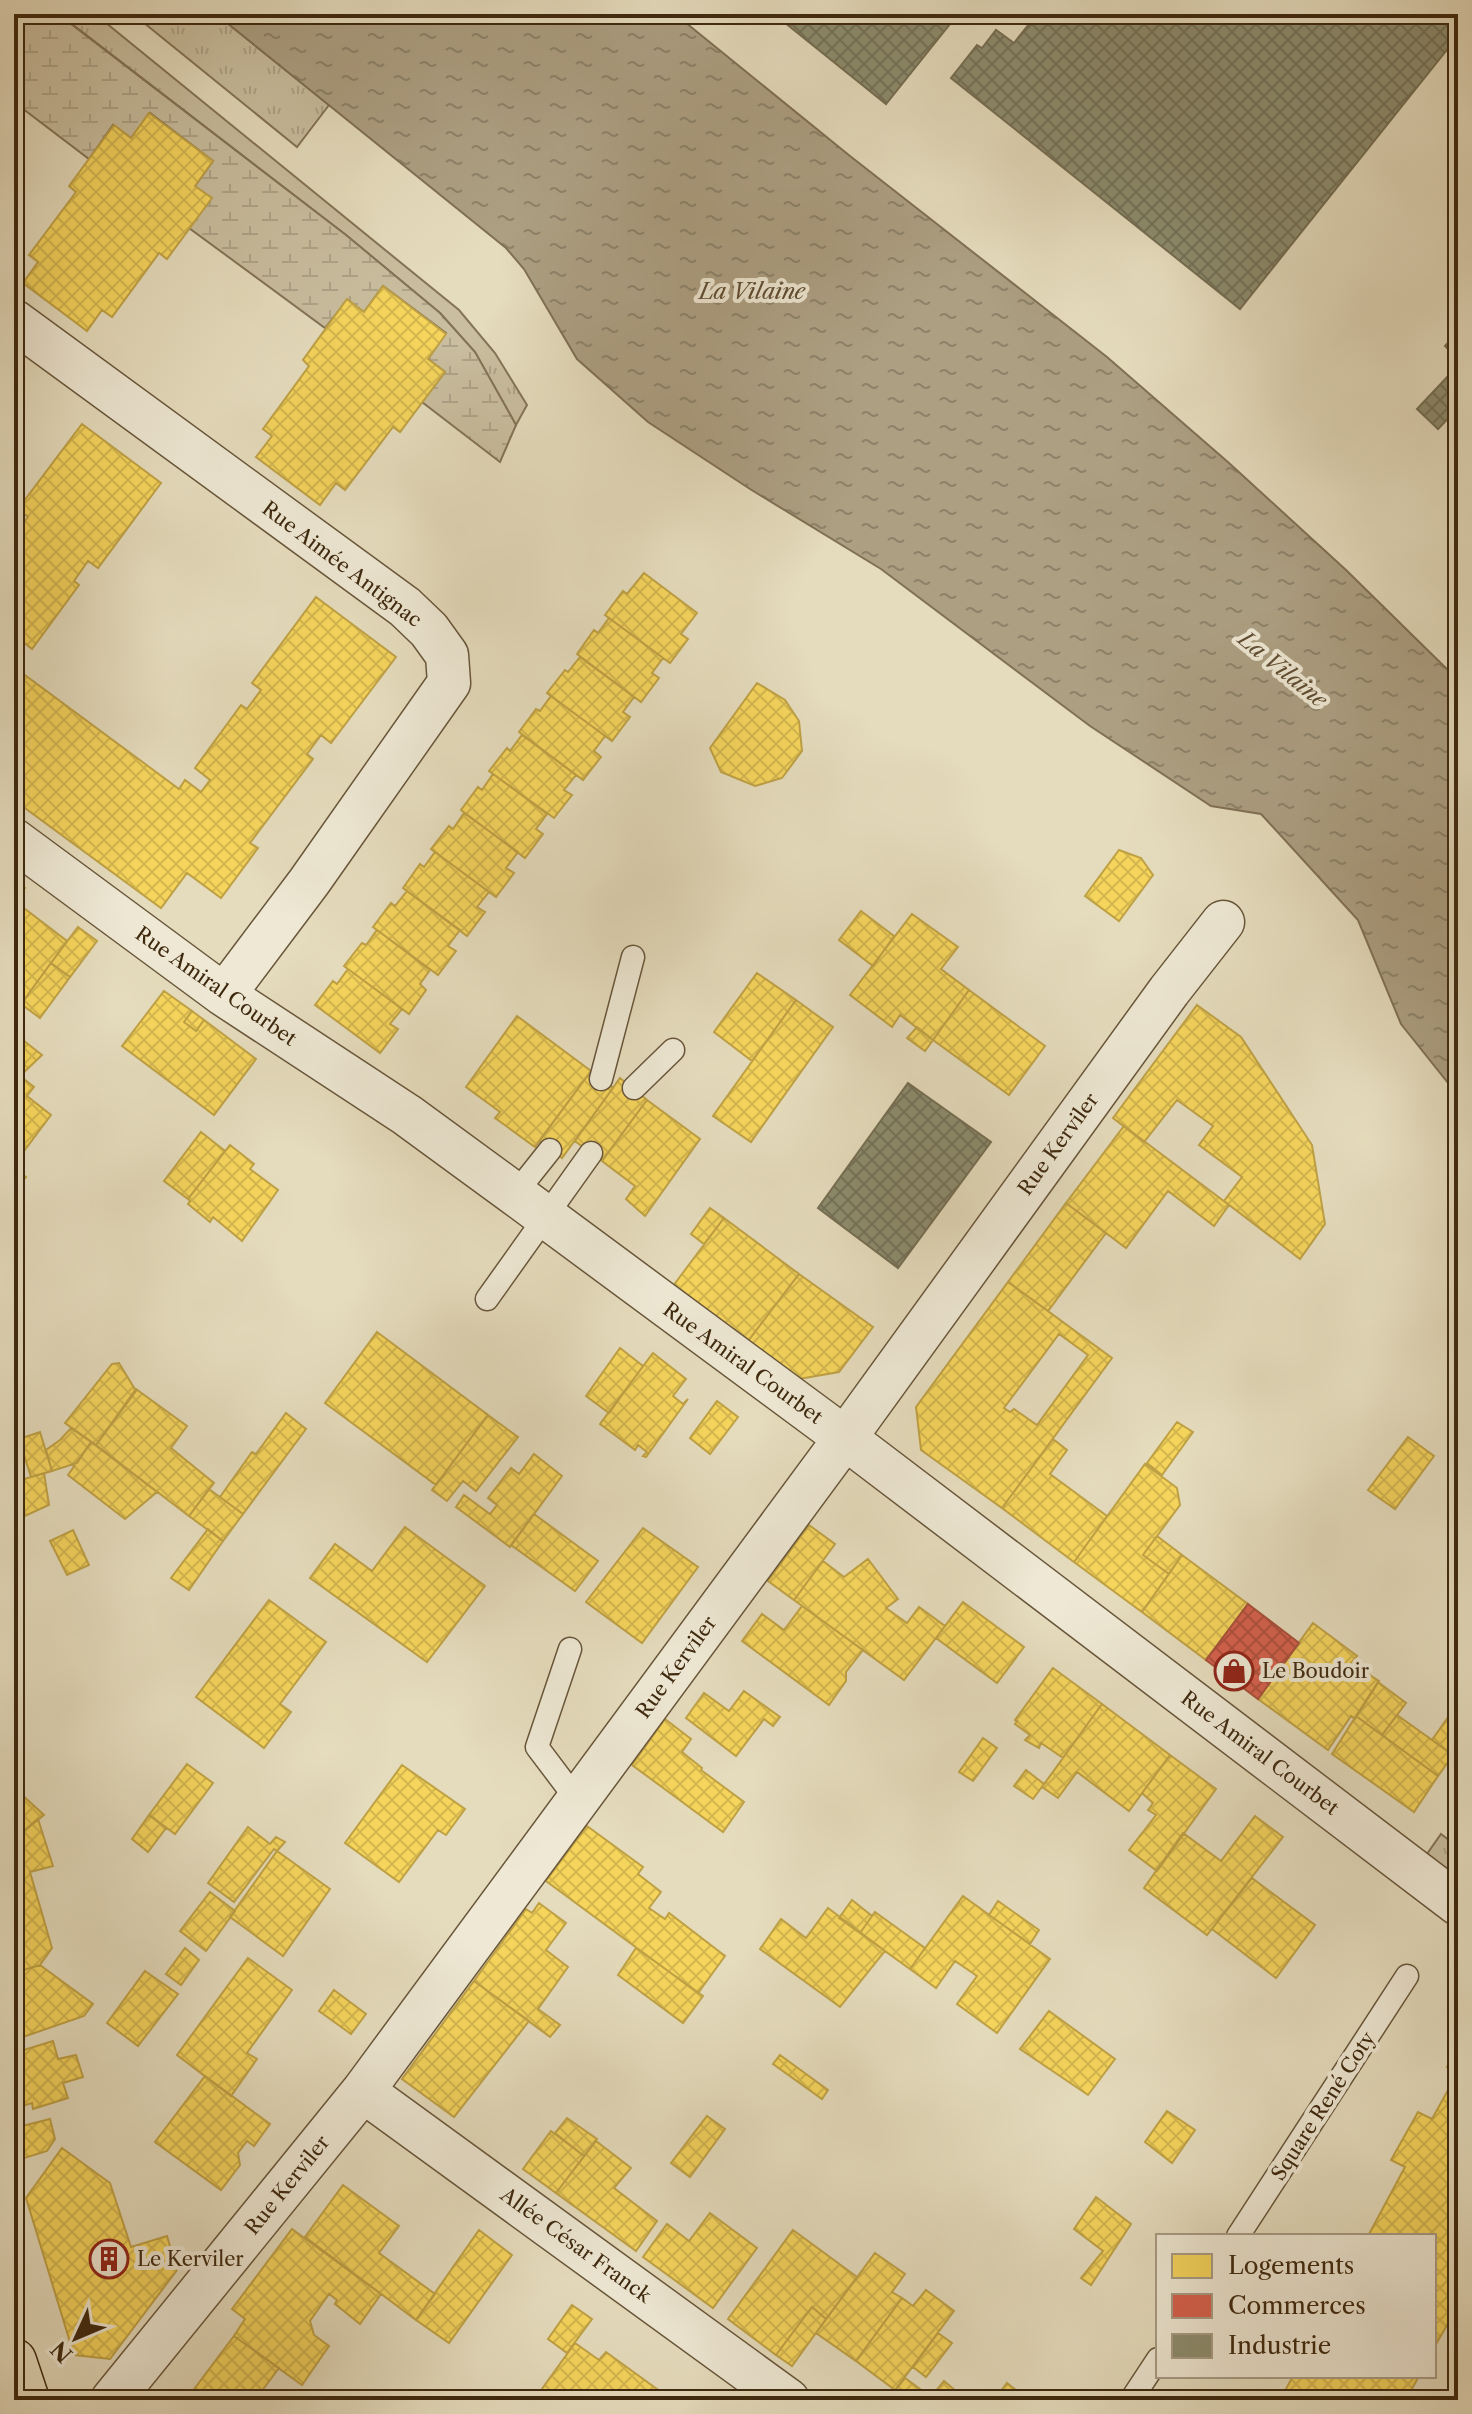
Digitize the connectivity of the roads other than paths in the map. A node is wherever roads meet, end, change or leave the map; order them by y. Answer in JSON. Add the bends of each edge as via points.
{"nodes":[{"id":1,"x":14,"y":321,"type":"edge"},
{"id":2,"x":14,"y":840,"type":"edge"},
{"id":3,"x":1223,"y":922,"type":"dead end"},
{"id":4,"x":633,"y":957,"type":"dead end"},
{"id":5,"x":224,"y":995,"type":"junction"},
{"id":6,"x":673,"y":1050,"type":"dead end"},
{"id":7,"x":601,"y":1079,"type":"dead end"},
{"id":8,"x":634,"y":1088,"type":"dead end"},
{"id":9,"x":550,"y":1150,"type":"dead end"},
{"id":10,"x":591,"y":1153,"type":"dead end"},
{"id":11,"x":530,"y":1206,"type":"junction"},
{"id":12,"x":487,"y":1299,"type":"dead end"},
{"id":13,"x":845,"y":1438,"type":"junction"},
{"id":14,"x":570,"y":1649,"type":"dead end"},
{"id":15,"x":577,"y":1800,"type":"junction"},
{"id":16,"x":1458,"y":1904,"type":"edge"},
{"id":17,"x":1407,"y":1976,"type":"dead end"},
{"id":18,"x":363,"y":2091,"type":"junction"},
{"id":19,"x":1239,"y":2234,"type":"edge"},
{"id":20,"x":14,"y":2361,"type":"edge"},
{"id":21,"x":1156,"y":2362,"type":"edge"},
{"id":22,"x":27,"y":2400,"type":"edge"},
{"id":23,"x":112,"y":2400,"type":"edge"},
{"id":24,"x":788,"y":2400,"type":"edge"},
{"id":25,"x":1131,"y":2400,"type":"edge"}],
"edges":[{"from":1,"to":5,"type":"street","name":"Rue Aimée Antignac","via":[[405,607],[447,655],[449,683]]},
{"from":2,"to":5,"type":"street","name":"Rue Amiral Courbet"},
{"from":3,"to":13,"type":"street","name":"Rue Kerviler"},
{"from":4,"to":7,"type":"lane"},
{"from":5,"to":11,"type":"street","name":"Rue Amiral Courbet","via":[[407,1115]]},
{"from":6,"to":8,"type":"lane"},
{"from":9,"to":11,"type":"lane"},
{"from":10,"to":11,"type":"lane"},
{"from":11,"to":12,"type":"lane"},
{"from":11,"to":13,"type":"street","name":"Rue Amiral Courbet"},
{"from":13,"to":15,"type":"street","name":"Rue Kerviler"},
{"from":13,"to":16,"type":"street","name":"Rue Amiral Courbet"},
{"from":14,"to":15,"type":"lane","via":[[537,1747]]},
{"from":15,"to":18,"type":"street","name":"Rue Kerviler"},
{"from":17,"to":19,"type":"lane","name":"Square René Coty"},
{"from":18,"to":23,"type":"street","name":"Rue Kerviler"},
{"from":18,"to":24,"type":"street","name":"Allée César Franck"},
{"from":20,"to":22,"type":"main road"},
{"from":21,"to":25,"type":"lane"}]}
